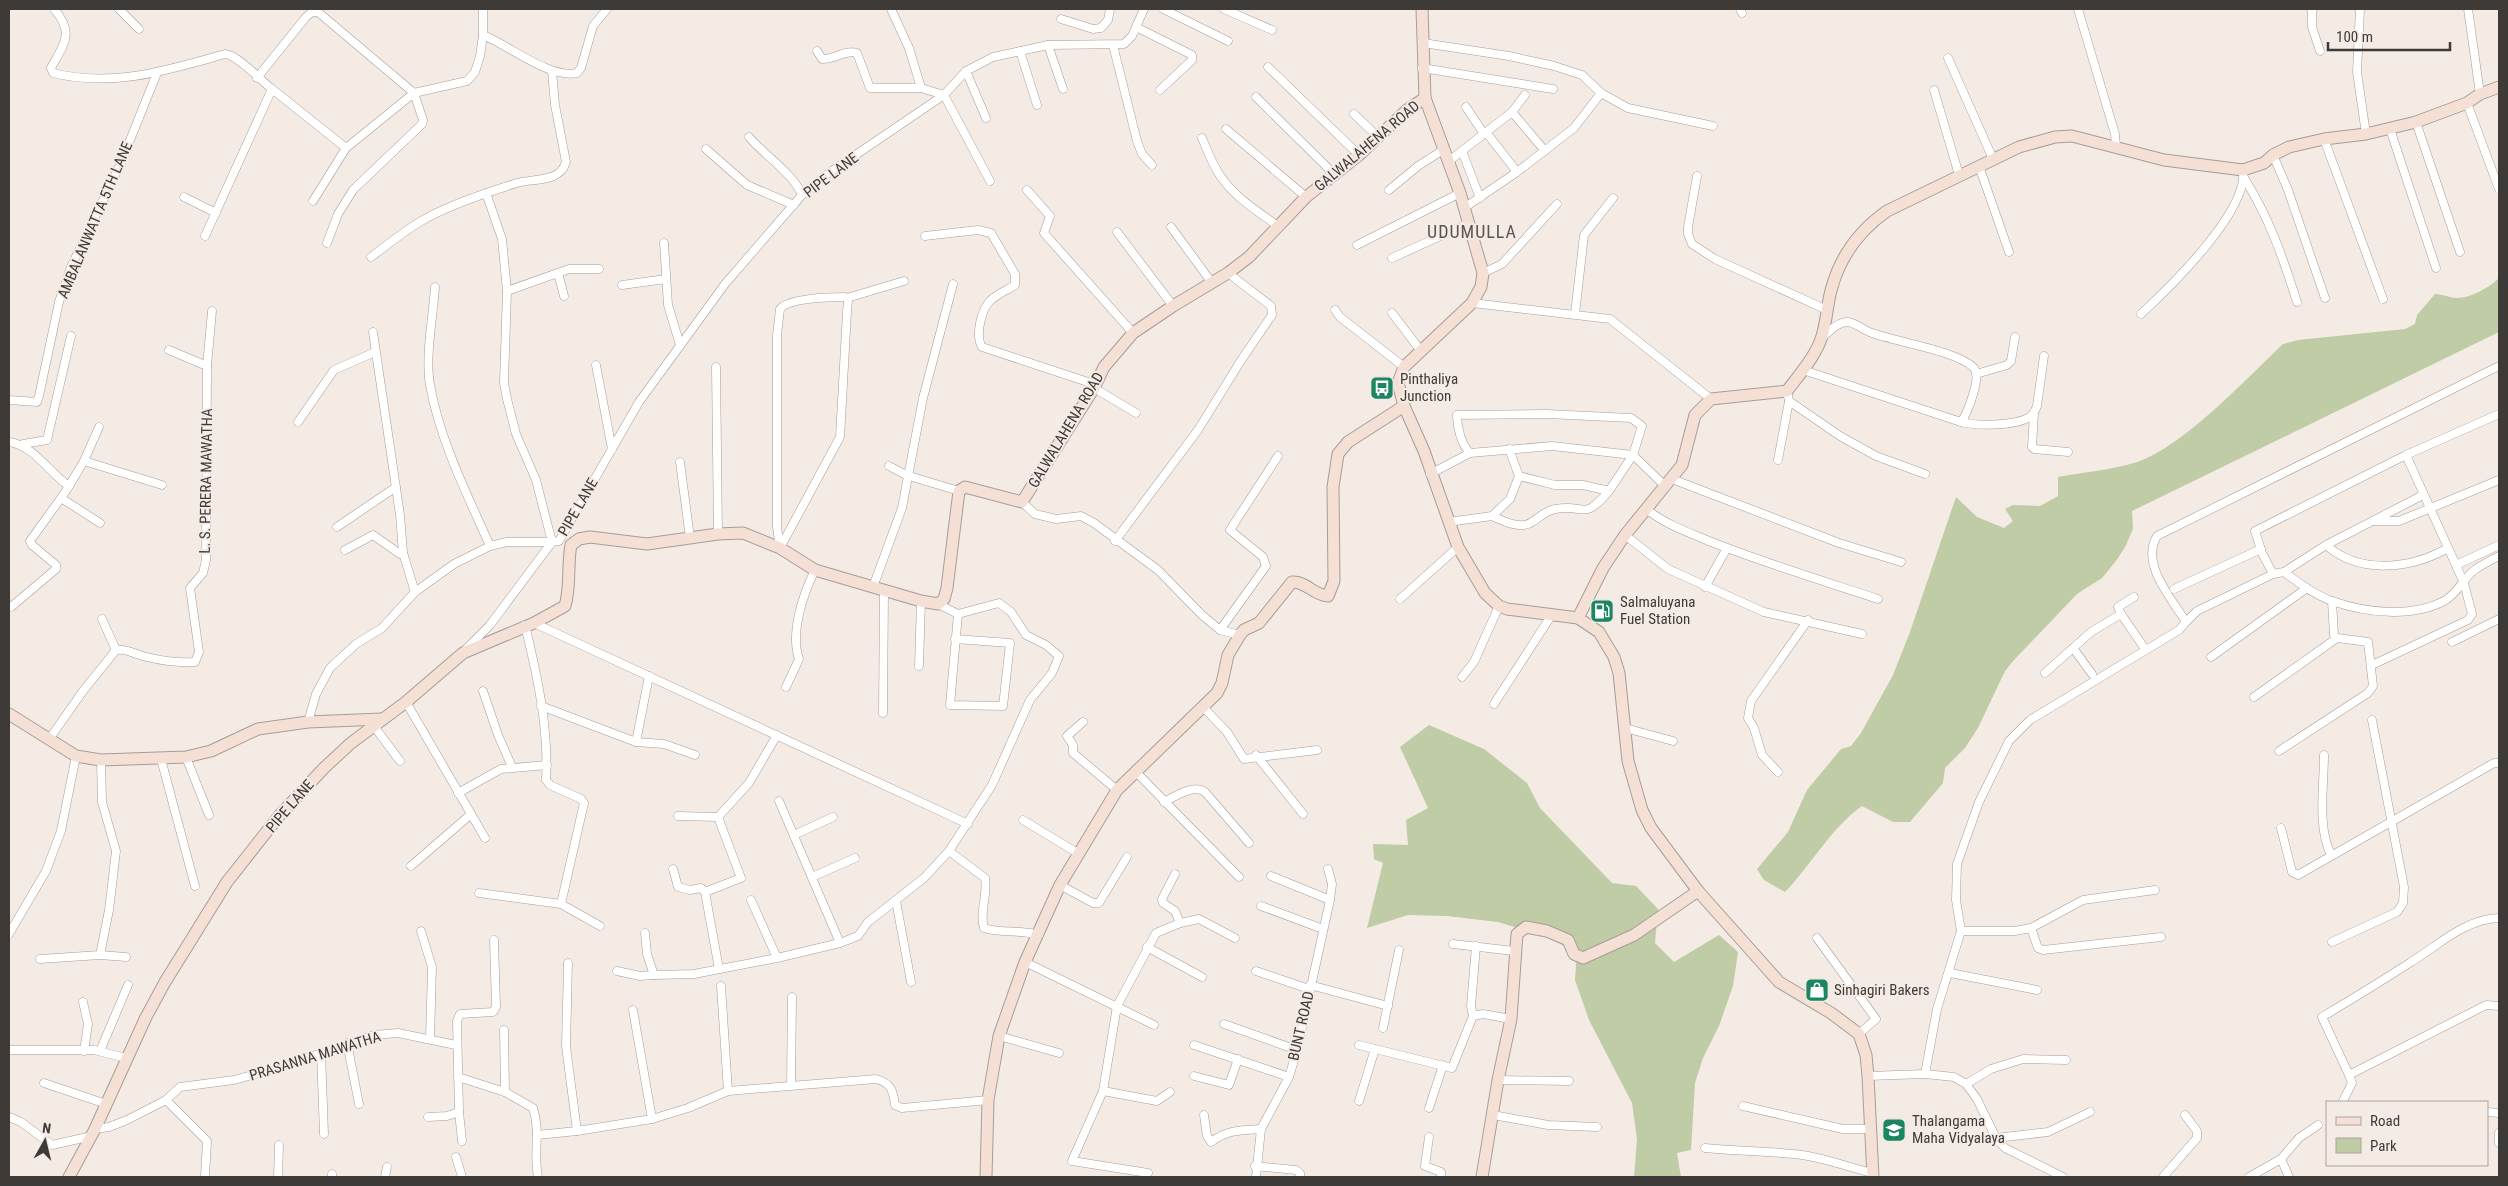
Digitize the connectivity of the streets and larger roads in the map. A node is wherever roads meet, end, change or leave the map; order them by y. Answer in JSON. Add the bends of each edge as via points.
{"nodes":[{"id":1,"x":54,"y":9,"type":"edge"},
{"id":2,"x":67,"y":9,"type":"edge"},
{"id":3,"x":119,"y":9,"type":"edge"},
{"id":4,"x":482,"y":9,"type":"edge"},
{"id":5,"x":607,"y":9,"type":"edge"},
{"id":6,"x":891,"y":9,"type":"edge"},
{"id":7,"x":1110,"y":9,"type":"edge"},
{"id":8,"x":1144,"y":9,"type":"edge"},
{"id":9,"x":1163,"y":9,"type":"edge"},
{"id":10,"x":1224,"y":9,"type":"edge"},
{"id":11,"x":1422,"y":9,"type":"edge"},
{"id":12,"x":2078,"y":9,"type":"edge"},
{"id":13,"x":2312,"y":9,"type":"edge"},
{"id":14,"x":2360,"y":9,"type":"edge"},
{"id":15,"x":2468,"y":9,"type":"edge"},
{"id":16,"x":61,"y":17,"type":"junction"},
{"id":17,"x":1061,"y":19,"type":"dead end"},
{"id":18,"x":1136,"y":27,"type":"junction"},
{"id":19,"x":139,"y":29,"type":"dead end"},
{"id":20,"x":1272,"y":30,"type":"dead end"},
{"id":21,"x":484,"y":34,"type":"junction"},
{"id":22,"x":1228,"y":41,"type":"dead end"},
{"id":23,"x":1424,"y":44,"type":"junction"},
{"id":24,"x":1048,"y":45,"type":"junction"},
{"id":25,"x":1113,"y":45,"type":"junction"},
{"id":26,"x":1020,"y":50,"type":"junction"},
{"id":27,"x":817,"y":51,"type":"dead end"},
{"id":28,"x":2320,"y":51,"type":"dead end"},
{"id":29,"x":1948,"y":58,"type":"dead end"},
{"id":30,"x":1268,"y":66,"type":"dead end"},
{"id":31,"x":1422,"y":68,"type":"junction"},
{"id":32,"x":552,"y":71,"type":"junction"},
{"id":33,"x":966,"y":72,"type":"junction"},
{"id":34,"x":157,"y":74,"type":"junction"},
{"id":35,"x":257,"y":78,"type":"junction"},
{"id":36,"x":2499,"y":86,"type":"edge"},
{"id":37,"x":921,"y":88,"type":"junction"},
{"id":38,"x":272,"y":89,"type":"junction"},
{"id":39,"x":1064,"y":89,"type":"dead end"},
{"id":40,"x":1553,"y":89,"type":"dead end"},
{"id":41,"x":1160,"y":90,"type":"dead end"},
{"id":42,"x":1934,"y":90,"type":"dead end"},
{"id":43,"x":414,"y":93,"type":"junction"},
{"id":44,"x":1601,"y":93,"type":"junction"},
{"id":45,"x":2480,"y":94,"type":"junction"},
{"id":46,"x":944,"y":95,"type":"junction"},
{"id":47,"x":1525,"y":95,"type":"dead end"},
{"id":48,"x":1256,"y":97,"type":"dead end"},
{"id":49,"x":1425,"y":98,"type":"junction"},
{"id":50,"x":2467,"y":103,"type":"junction"},
{"id":51,"x":1037,"y":105,"type":"dead end"},
{"id":52,"x":1466,"y":107,"type":"dead end"},
{"id":53,"x":1512,"y":112,"type":"junction"},
{"id":54,"x":1354,"y":114,"type":"dead end"},
{"id":55,"x":986,"y":118,"type":"dead end"},
{"id":56,"x":2416,"y":122,"type":"junction"},
{"id":57,"x":1713,"y":126,"type":"dead end"},
{"id":58,"x":2390,"y":129,"type":"junction"},
{"id":59,"x":1226,"y":130,"type":"dead end"},
{"id":60,"x":1485,"y":133,"type":"junction"},
{"id":61,"x":2366,"y":134,"type":"junction"},
{"id":62,"x":749,"y":136,"type":"dead end"},
{"id":63,"x":1377,"y":136,"type":"junction"},
{"id":64,"x":1202,"y":138,"type":"dead end"},
{"id":65,"x":2324,"y":139,"type":"junction"},
{"id":66,"x":2116,"y":146,"type":"junction"},
{"id":67,"x":346,"y":148,"type":"junction"},
{"id":68,"x":706,"y":149,"type":"dead end"},
{"id":69,"x":1443,"y":150,"type":"junction"},
{"id":70,"x":1462,"y":151,"type":"junction"},
{"id":71,"x":1545,"y":151,"type":"junction"},
{"id":72,"x":1359,"y":154,"type":"junction"},
{"id":73,"x":2273,"y":155,"type":"junction"},
{"id":74,"x":1993,"y":159,"type":"junction"},
{"id":75,"x":1449,"y":161,"type":"junction"},
{"id":76,"x":1152,"y":165,"type":"dead end"},
{"id":77,"x":1979,"y":166,"type":"junction"},
{"id":78,"x":1517,"y":172,"type":"junction"},
{"id":79,"x":1334,"y":174,"type":"junction"},
{"id":80,"x":2244,"y":174,"type":"junction"},
{"id":81,"x":1960,"y":175,"type":"junction"},
{"id":82,"x":1697,"y":176,"type":"dead end"},
{"id":83,"x":990,"y":181,"type":"dead end"},
{"id":84,"x":2499,"y":189,"type":"edge"},
{"id":85,"x":1027,"y":190,"type":"dead end"},
{"id":86,"x":1389,"y":190,"type":"dead end"},
{"id":87,"x":486,"y":193,"type":"junction"},
{"id":88,"x":1460,"y":193,"type":"junction"},
{"id":89,"x":802,"y":195,"type":"junction"},
{"id":90,"x":184,"y":196,"type":"dead end"},
{"id":91,"x":1306,"y":196,"type":"junction"},
{"id":92,"x":1480,"y":198,"type":"junction"},
{"id":93,"x":1613,"y":198,"type":"dead end"},
{"id":94,"x":313,"y":201,"type":"dead end"},
{"id":95,"x":1557,"y":204,"type":"dead end"},
{"id":96,"x":794,"y":206,"type":"junction"},
{"id":97,"x":1464,"y":208,"type":"junction"},
{"id":98,"x":216,"y":213,"type":"junction"},
{"id":99,"x":1469,"y":223,"type":"junction"},
{"id":100,"x":1278,"y":226,"type":"junction"},
{"id":101,"x":1171,"y":227,"type":"dead end"},
{"id":102,"x":1117,"y":232,"type":"dead end"},
{"id":103,"x":205,"y":236,"type":"dead end"},
{"id":104,"x":925,"y":236,"type":"dead end"},
{"id":105,"x":327,"y":243,"type":"dead end"},
{"id":106,"x":664,"y":243,"type":"dead end"},
{"id":107,"x":1357,"y":245,"type":"dead end"},
{"id":108,"x":2009,"y":252,"type":"dead end"},
{"id":109,"x":2460,"y":252,"type":"dead end"},
{"id":110,"x":371,"y":256,"type":"dead end"},
{"id":111,"x":1392,"y":258,"type":"dead end"},
{"id":112,"x":2436,"y":268,"type":"dead end"},
{"id":113,"x":599,"y":269,"type":"dead end"},
{"id":114,"x":558,"y":273,"type":"junction"},
{"id":115,"x":1483,"y":273,"type":"junction"},
{"id":116,"x":1228,"y":274,"type":"junction"},
{"id":117,"x":666,"y":280,"type":"junction"},
{"id":118,"x":904,"y":281,"type":"dead end"},
{"id":119,"x":1212,"y":283,"type":"junction"},
{"id":120,"x":953,"y":284,"type":"dead end"},
{"id":121,"x":622,"y":285,"type":"dead end"},
{"id":122,"x":435,"y":287,"type":"dead end"},
{"id":123,"x":507,"y":291,"type":"junction"},
{"id":124,"x":564,"y":296,"type":"dead end"},
{"id":125,"x":847,"y":298,"type":"junction"},
{"id":126,"x":2325,"y":298,"type":"dead end"},
{"id":127,"x":2382,"y":299,"type":"dead end"},
{"id":128,"x":2297,"y":302,"type":"dead end"},
{"id":129,"x":1472,"y":303,"type":"junction"},
{"id":130,"x":1173,"y":306,"type":"junction"},
{"id":131,"x":1336,"y":310,"type":"dead end"},
{"id":132,"x":1827,"y":310,"type":"junction"},
{"id":133,"x":212,"y":312,"type":"dead end"},
{"id":134,"x":1392,"y":313,"type":"dead end"},
{"id":135,"x":1575,"y":314,"type":"junction"},
{"id":136,"x":2141,"y":314,"type":"dead end"},
{"id":137,"x":372,"y":332,"type":"dead end"},
{"id":138,"x":1133,"y":333,"type":"junction"},
{"id":139,"x":71,"y":336,"type":"dead end"},
{"id":140,"x":2015,"y":337,"type":"dead end"},
{"id":141,"x":1822,"y":338,"type":"junction"},
{"id":142,"x":680,"y":345,"type":"junction"},
{"id":143,"x":169,"y":350,"type":"dead end"},
{"id":144,"x":1421,"y":351,"type":"junction"},
{"id":145,"x":375,"y":352,"type":"junction"},
{"id":146,"x":2044,"y":356,"type":"dead end"},
{"id":147,"x":596,"y":364,"type":"dead end"},
{"id":148,"x":207,"y":366,"type":"junction"},
{"id":149,"x":2499,"y":366,"type":"edge"},
{"id":150,"x":716,"y":367,"type":"dead end"},
{"id":151,"x":1404,"y":367,"type":"junction"},
{"id":152,"x":1803,"y":370,"type":"junction"},
{"id":153,"x":1976,"y":374,"type":"junction"},
{"id":154,"x":1094,"y":386,"type":"junction"},
{"id":155,"x":1788,"y":396,"type":"junction"},
{"id":156,"x":1711,"y":399,"type":"junction"},
{"id":157,"x":9,"y":400,"type":"edge"},
{"id":158,"x":1404,"y":406,"type":"junction"},
{"id":159,"x":1136,"y":413,"type":"dead end"},
{"id":160,"x":2034,"y":414,"type":"junction"},
{"id":161,"x":2499,"y":414,"type":"edge"},
{"id":162,"x":298,"y":422,"type":"dead end"},
{"id":163,"x":1961,"y":422,"type":"junction"},
{"id":164,"x":99,"y":427,"type":"dead end"},
{"id":165,"x":9,"y":442,"type":"edge"},
{"id":166,"x":22,"y":444,"type":"junction"},
{"id":167,"x":612,"y":449,"type":"junction"},
{"id":168,"x":1509,"y":449,"type":"junction"},
{"id":169,"x":2068,"y":452,"type":"dead end"},
{"id":170,"x":1470,"y":453,"type":"junction"},
{"id":171,"x":2406,"y":455,"type":"junction"},
{"id":172,"x":1278,"y":456,"type":"dead end"},
{"id":173,"x":1633,"y":456,"type":"junction"},
{"id":174,"x":1778,"y":460,"type":"dead end"},
{"id":175,"x":84,"y":461,"type":"junction"},
{"id":176,"x":680,"y":462,"type":"dead end"},
{"id":177,"x":888,"y":466,"type":"dead end"},
{"id":178,"x":906,"y":474,"type":"junction"},
{"id":179,"x":1430,"y":474,"type":"junction"},
{"id":180,"x":1925,"y":474,"type":"dead end"},
{"id":181,"x":1519,"y":476,"type":"junction"},
{"id":182,"x":2499,"y":480,"type":"edge"},
{"id":183,"x":1669,"y":483,"type":"junction"},
{"id":184,"x":162,"y":485,"type":"dead end"},
{"id":185,"x":69,"y":486,"type":"junction"},
{"id":186,"x":396,"y":487,"type":"junction"},
{"id":187,"x":959,"y":491,"type":"junction"},
{"id":188,"x":1609,"y":491,"type":"junction"},
{"id":189,"x":2423,"y":495,"type":"junction"},
{"id":190,"x":61,"y":498,"type":"junction"},
{"id":191,"x":1022,"y":502,"type":"junction"},
{"id":192,"x":1646,"y":509,"type":"junction"},
{"id":193,"x":2430,"y":510,"type":"junction"},
{"id":194,"x":1492,"y":516,"type":"junction"},
{"id":195,"x":2371,"y":521,"type":"junction"},
{"id":196,"x":1448,"y":522,"type":"junction"},
{"id":197,"x":100,"y":523,"type":"dead end"},
{"id":198,"x":337,"y":527,"type":"dead end"},
{"id":199,"x":718,"y":534,"type":"junction"},
{"id":200,"x":1625,"y":535,"type":"junction"},
{"id":201,"x":690,"y":538,"type":"junction"},
{"id":202,"x":1115,"y":541,"type":"junction"},
{"id":203,"x":555,"y":542,"type":"junction"},
{"id":204,"x":571,"y":545,"type":"junction"},
{"id":205,"x":2326,"y":545,"type":"junction"},
{"id":206,"x":2499,"y":545,"type":"edge"},
{"id":207,"x":490,"y":546,"type":"junction"},
{"id":208,"x":1458,"y":547,"type":"junction"},
{"id":209,"x":780,"y":548,"type":"junction"},
{"id":210,"x":1726,"y":548,"type":"junction"},
{"id":211,"x":2448,"y":548,"type":"junction"},
{"id":212,"x":2261,"y":549,"type":"junction"},
{"id":213,"x":345,"y":550,"type":"dead end"},
{"id":214,"x":403,"y":554,"type":"junction"},
{"id":215,"x":2499,"y":556,"type":"edge"},
{"id":216,"x":1901,"y":562,"type":"dead end"},
{"id":217,"x":2456,"y":566,"type":"junction"},
{"id":218,"x":815,"y":570,"type":"junction"},
{"id":219,"x":2284,"y":572,"type":"junction"},
{"id":220,"x":2273,"y":574,"type":"junction"},
{"id":221,"x":2464,"y":583,"type":"junction"},
{"id":222,"x":873,"y":587,"type":"junction"},
{"id":223,"x":1705,"y":587,"type":"junction"},
{"id":224,"x":2307,"y":588,"type":"junction"},
{"id":225,"x":2174,"y":589,"type":"dead end"},
{"id":226,"x":884,"y":591,"type":"junction"},
{"id":227,"x":414,"y":592,"type":"junction"},
{"id":228,"x":2134,"y":597,"type":"dead end"},
{"id":229,"x":1400,"y":599,"type":"dead end"},
{"id":230,"x":1878,"y":599,"type":"dead end"},
{"id":231,"x":921,"y":601,"type":"junction"},
{"id":232,"x":2332,"y":601,"type":"junction"},
{"id":233,"x":938,"y":604,"type":"junction"},
{"id":234,"x":1499,"y":606,"type":"junction"},
{"id":235,"x":10,"y":607,"type":"dead end"},
{"id":236,"x":958,"y":614,"type":"junction"},
{"id":237,"x":2122,"y":614,"type":"junction"},
{"id":238,"x":1551,"y":616,"type":"junction"},
{"id":239,"x":1578,"y":618,"type":"junction"},
{"id":240,"x":102,"y":619,"type":"dead end"},
{"id":241,"x":2499,"y":619,"type":"edge"},
{"id":242,"x":1808,"y":620,"type":"junction"},
{"id":243,"x":2186,"y":622,"type":"junction"},
{"id":244,"x":530,"y":624,"type":"junction"},
{"id":245,"x":1220,"y":630,"type":"junction"},
{"id":246,"x":1862,"y":634,"type":"dead end"},
{"id":247,"x":1240,"y":635,"type":"junction"},
{"id":248,"x":2336,"y":638,"type":"junction"},
{"id":249,"x":955,"y":639,"type":"junction"},
{"id":250,"x":2452,"y":642,"type":"dead end"},
{"id":251,"x":2143,"y":646,"type":"dead end"},
{"id":252,"x":2074,"y":648,"type":"junction"},
{"id":253,"x":116,"y":650,"type":"junction"},
{"id":254,"x":463,"y":652,"type":"junction"},
{"id":255,"x":2211,"y":657,"type":"dead end"},
{"id":256,"x":2372,"y":665,"type":"junction"},
{"id":257,"x":919,"y":666,"type":"dead end"},
{"id":258,"x":2044,"y":672,"type":"dead end"},
{"id":259,"x":2092,"y":674,"type":"dead end"},
{"id":260,"x":649,"y":676,"type":"junction"},
{"id":261,"x":1462,"y":677,"type":"dead end"},
{"id":262,"x":786,"y":687,"type":"dead end"},
{"id":263,"x":483,"y":691,"type":"dead end"},
{"id":264,"x":2254,"y":697,"type":"dead end"},
{"id":265,"x":406,"y":702,"type":"junction"},
{"id":266,"x":1494,"y":704,"type":"dead end"},
{"id":267,"x":541,"y":706,"type":"junction"},
{"id":268,"x":1203,"y":707,"type":"junction"},
{"id":269,"x":883,"y":713,"type":"dead end"},
{"id":270,"x":9,"y":714,"type":"edge"},
{"id":271,"x":2372,"y":720,"type":"dead end"},
{"id":272,"x":308,"y":722,"type":"junction"},
{"id":273,"x":377,"y":722,"type":"junction"},
{"id":274,"x":1084,"y":722,"type":"dead end"},
{"id":275,"x":1625,"y":728,"type":"junction"},
{"id":276,"x":777,"y":735,"type":"junction"},
{"id":277,"x":50,"y":738,"type":"junction"},
{"id":278,"x":1673,"y":741,"type":"dead end"},
{"id":279,"x":636,"y":742,"type":"junction"},
{"id":280,"x":1317,"y":750,"type":"dead end"},
{"id":281,"x":2278,"y":750,"type":"dead end"},
{"id":282,"x":1256,"y":755,"type":"junction"},
{"id":283,"x":76,"y":756,"type":"junction"},
{"id":284,"x":695,"y":756,"type":"dead end"},
{"id":285,"x":2324,"y":756,"type":"dead end"},
{"id":286,"x":186,"y":757,"type":"junction"},
{"id":287,"x":161,"y":759,"type":"junction"},
{"id":288,"x":101,"y":760,"type":"junction"},
{"id":289,"x":400,"y":761,"type":"dead end"},
{"id":290,"x":2499,"y":763,"type":"edge"},
{"id":291,"x":546,"y":765,"type":"junction"},
{"id":292,"x":512,"y":767,"type":"junction"},
{"id":293,"x":1136,"y":772,"type":"junction"},
{"id":294,"x":1778,"y":772,"type":"dead end"},
{"id":295,"x":1118,"y":790,"type":"junction"},
{"id":296,"x":458,"y":793,"type":"junction"},
{"id":297,"x":779,"y":802,"type":"dead end"},
{"id":298,"x":1164,"y":802,"type":"junction"},
{"id":299,"x":1302,"y":814,"type":"dead end"},
{"id":300,"x":209,"y":815,"type":"dead end"},
{"id":301,"x":470,"y":815,"type":"junction"},
{"id":302,"x":678,"y":816,"type":"dead end"},
{"id":303,"x":718,"y":817,"type":"junction"},
{"id":304,"x":833,"y":817,"type":"dead end"},
{"id":305,"x":1023,"y":820,"type":"dead end"},
{"id":306,"x":2390,"y":822,"type":"junction"},
{"id":307,"x":968,"y":824,"type":"junction"},
{"id":308,"x":2281,"y":828,"type":"dead end"},
{"id":309,"x":794,"y":835,"type":"junction"},
{"id":310,"x":485,"y":838,"type":"dead end"},
{"id":311,"x":1249,"y":843,"type":"dead end"},
{"id":312,"x":949,"y":851,"type":"junction"},
{"id":313,"x":1079,"y":854,"type":"junction"},
{"id":314,"x":2331,"y":855,"type":"junction"},
{"id":315,"x":1127,"y":857,"type":"dead end"},
{"id":316,"x":855,"y":858,"type":"dead end"},
{"id":317,"x":410,"y":866,"type":"dead end"},
{"id":318,"x":674,"y":869,"type":"dead end"},
{"id":319,"x":1328,"y":869,"type":"dead end"},
{"id":320,"x":1176,"y":874,"type":"dead end"},
{"id":321,"x":1271,"y":876,"type":"dead end"},
{"id":322,"x":812,"y":877,"type":"junction"},
{"id":323,"x":1239,"y":877,"type":"dead end"},
{"id":324,"x":1060,"y":885,"type":"junction"},
{"id":325,"x":195,"y":886,"type":"dead end"},
{"id":326,"x":1698,"y":890,"type":"junction"},
{"id":327,"x":2155,"y":890,"type":"dead end"},
{"id":328,"x":479,"y":892,"type":"dead end"},
{"id":329,"x":705,"y":892,"type":"junction"},
{"id":330,"x":751,"y":900,"type":"dead end"},
{"id":331,"x":896,"y":900,"type":"junction"},
{"id":332,"x":1330,"y":900,"type":"junction"},
{"id":333,"x":561,"y":904,"type":"junction"},
{"id":334,"x":1261,"y":906,"type":"dead end"},
{"id":335,"x":2499,"y":918,"type":"edge"},
{"id":336,"x":1180,"y":923,"type":"junction"},
{"id":337,"x":600,"y":926,"type":"dead end"},
{"id":338,"x":1323,"y":928,"type":"junction"},
{"id":339,"x":2031,"y":928,"type":"junction"},
{"id":340,"x":420,"y":931,"type":"dead end"},
{"id":341,"x":1961,"y":931,"type":"junction"},
{"id":342,"x":645,"y":932,"type":"dead end"},
{"id":343,"x":9,"y":934,"type":"edge"},
{"id":344,"x":1039,"y":935,"type":"junction"},
{"id":345,"x":2161,"y":937,"type":"dead end"},
{"id":346,"x":1235,"y":938,"type":"dead end"},
{"id":347,"x":1817,"y":938,"type":"dead end"},
{"id":348,"x":494,"y":940,"type":"dead end"},
{"id":349,"x":2332,"y":942,"type":"dead end"},
{"id":350,"x":840,"y":943,"type":"junction"},
{"id":351,"x":1453,"y":944,"type":"dead end"},
{"id":352,"x":1476,"y":946,"type":"junction"},
{"id":353,"x":1147,"y":947,"type":"junction"},
{"id":354,"x":1399,"y":950,"type":"dead end"},
{"id":355,"x":1514,"y":951,"type":"junction"},
{"id":356,"x":100,"y":955,"type":"junction"},
{"id":357,"x":126,"y":956,"type":"dead end"},
{"id":358,"x":777,"y":958,"type":"junction"},
{"id":359,"x":40,"y":959,"type":"dead end"},
{"id":360,"x":1025,"y":962,"type":"junction"},
{"id":361,"x":568,"y":963,"type":"dead end"},
{"id":362,"x":719,"y":970,"type":"junction"},
{"id":363,"x":617,"y":971,"type":"dead end"},
{"id":364,"x":1256,"y":971,"type":"dead end"},
{"id":365,"x":1950,"y":973,"type":"junction"},
{"id":366,"x":654,"y":975,"type":"junction"},
{"id":367,"x":1202,"y":977,"type":"dead end"},
{"id":368,"x":911,"y":982,"type":"dead end"},
{"id":369,"x":128,"y":985,"type":"dead end"},
{"id":370,"x":721,"y":986,"type":"dead end"},
{"id":371,"x":1310,"y":987,"type":"junction"},
{"id":372,"x":2037,"y":990,"type":"dead end"},
{"id":373,"x":792,"y":997,"type":"dead end"},
{"id":374,"x":84,"y":1002,"type":"dead end"},
{"id":375,"x":1117,"y":1006,"type":"junction"},
{"id":376,"x":1388,"y":1006,"type":"junction"},
{"id":377,"x":2499,"y":1006,"type":"edge"},
{"id":378,"x":633,"y":1010,"type":"dead end"},
{"id":379,"x":1473,"y":1016,"type":"junction"},
{"id":380,"x":1511,"y":1019,"type":"junction"},
{"id":381,"x":1224,"y":1024,"type":"dead end"},
{"id":382,"x":1154,"y":1025,"type":"dead end"},
{"id":383,"x":1383,"y":1028,"type":"dead end"},
{"id":384,"x":504,"y":1030,"type":"dead end"},
{"id":385,"x":1859,"y":1034,"type":"junction"},
{"id":386,"x":999,"y":1036,"type":"junction"},
{"id":387,"x":430,"y":1038,"type":"junction"},
{"id":388,"x":347,"y":1043,"type":"junction"},
{"id":389,"x":456,"y":1045,"type":"junction"},
{"id":390,"x":1194,"y":1045,"type":"dead end"},
{"id":391,"x":1359,"y":1045,"type":"dead end"},
{"id":392,"x":1375,"y":1049,"type":"junction"},
{"id":393,"x":9,"y":1050,"type":"edge"},
{"id":394,"x":1297,"y":1050,"type":"junction"},
{"id":395,"x":84,"y":1051,"type":"junction"},
{"id":396,"x":100,"y":1051,"type":"junction"},
{"id":397,"x":321,"y":1052,"type":"junction"},
{"id":398,"x":1059,"y":1053,"type":"dead end"},
{"id":399,"x":126,"y":1058,"type":"junction"},
{"id":400,"x":1238,"y":1059,"type":"junction"},
{"id":401,"x":2066,"y":1060,"type":"dead end"},
{"id":402,"x":1443,"y":1065,"type":"junction"},
{"id":403,"x":1925,"y":1074,"type":"junction"},
{"id":404,"x":2349,"y":1075,"type":"junction"},
{"id":405,"x":1194,"y":1076,"type":"dead end"},
{"id":406,"x":1868,"y":1076,"type":"junction"},
{"id":407,"x":458,"y":1077,"type":"junction"},
{"id":408,"x":1288,"y":1077,"type":"junction"},
{"id":409,"x":1498,"y":1080,"type":"junction"},
{"id":410,"x":1569,"y":1081,"type":"dead end"},
{"id":411,"x":44,"y":1083,"type":"dead end"},
{"id":412,"x":1966,"y":1084,"type":"junction"},
{"id":413,"x":792,"y":1085,"type":"junction"},
{"id":414,"x":728,"y":1091,"type":"junction"},
{"id":415,"x":1103,"y":1091,"type":"junction"},
{"id":416,"x":505,"y":1092,"type":"junction"},
{"id":417,"x":1170,"y":1092,"type":"dead end"},
{"id":418,"x":166,"y":1100,"type":"junction"},
{"id":419,"x":988,"y":1100,"type":"junction"},
{"id":420,"x":1359,"y":1101,"type":"dead end"},
{"id":421,"x":2344,"y":1101,"type":"dead end"},
{"id":422,"x":106,"y":1104,"type":"junction"},
{"id":423,"x":358,"y":1104,"type":"dead end"},
{"id":424,"x":1744,"y":1106,"type":"dead end"},
{"id":425,"x":1429,"y":1108,"type":"dead end"},
{"id":426,"x":458,"y":1112,"type":"junction"},
{"id":427,"x":2090,"y":1112,"type":"dead end"},
{"id":428,"x":1204,"y":1115,"type":"dead end"},
{"id":429,"x":2185,"y":1115,"type":"dead end"},
{"id":430,"x":1493,"y":1116,"type":"junction"},
{"id":431,"x":9,"y":1117,"type":"edge"},
{"id":432,"x":428,"y":1117,"type":"dead end"},
{"id":433,"x":652,"y":1119,"type":"junction"},
{"id":434,"x":2318,"y":1125,"type":"dead end"},
{"id":435,"x":1597,"y":1127,"type":"dead end"},
{"id":436,"x":1261,"y":1129,"type":"junction"},
{"id":437,"x":1870,"y":1129,"type":"junction"},
{"id":438,"x":577,"y":1131,"type":"junction"},
{"id":439,"x":93,"y":1132,"type":"junction"},
{"id":440,"x":2499,"y":1133,"type":"edge"},
{"id":441,"x":324,"y":1134,"type":"dead end"},
{"id":442,"x":538,"y":1135,"type":"junction"},
{"id":443,"x":1430,"y":1138,"type":"dead end"},
{"id":444,"x":1996,"y":1138,"type":"junction"},
{"id":445,"x":462,"y":1142,"type":"dead end"},
{"id":446,"x":2499,"y":1143,"type":"edge"},
{"id":447,"x":279,"y":1145,"type":"dead end"},
{"id":448,"x":1705,"y":1148,"type":"dead end"},
{"id":449,"x":456,"y":1157,"type":"dead end"},
{"id":450,"x":2281,"y":1159,"type":"junction"},
{"id":451,"x":1255,"y":1166,"type":"junction"},
{"id":452,"x":387,"y":1167,"type":"dead end"},
{"id":453,"x":1148,"y":1173,"type":"dead end"},
{"id":454,"x":1872,"y":1175,"type":"edge"},
{"id":455,"x":69,"y":1177,"type":"edge"},
{"id":456,"x":205,"y":1177,"type":"edge"},
{"id":457,"x":278,"y":1177,"type":"edge"},
{"id":458,"x":386,"y":1177,"type":"edge"},
{"id":459,"x":462,"y":1177,"type":"edge"},
{"id":460,"x":538,"y":1177,"type":"edge"},
{"id":461,"x":986,"y":1177,"type":"edge"},
{"id":462,"x":1256,"y":1177,"type":"edge"},
{"id":463,"x":1300,"y":1177,"type":"edge"},
{"id":464,"x":1441,"y":1177,"type":"edge"},
{"id":465,"x":1482,"y":1177,"type":"edge"},
{"id":466,"x":2063,"y":1177,"type":"edge"},
{"id":467,"x":2163,"y":1177,"type":"edge"},
{"id":468,"x":2249,"y":1177,"type":"edge"},
{"id":469,"x":2289,"y":1177,"type":"edge"}],
"edges":[{"from":1,"to":16,"type":"street"},
{"from":2,"to":16,"type":"street"},
{"from":3,"to":19,"type":"street"},
{"from":4,"to":21,"type":"street"},
{"from":5,"to":32,"type":"street","via":[[593,26],[577,73]]},
{"from":6,"to":37,"type":"street","via":[[909,48]]},
{"from":7,"to":17,"type":"street","via":[[1108,20],[1101,28],[1093,29]]},
{"from":8,"to":18,"type":"street","name":"PIPE LANE"},
{"from":9,"to":22,"type":"street"},
{"from":10,"to":20,"type":"street"},
{"from":11,"to":23,"type":"street"},
{"from":12,"to":66,"type":"street"},
{"from":13,"to":28,"type":"street","via":[[2312,27]]},
{"from":14,"to":61,"type":"street","via":[[2357,72]]},
{"from":15,"to":45,"type":"street"},
{"from":16,"to":34,"type":"street","via":[[67,38],[51,68],[53,74],[85,80]]},
{"from":18,"to":25,"type":"street","name":"PIPE LANE","via":[[1124,44]]},
{"from":18,"to":41,"type":"street","via":[[1192,55],[1192,60]]},
{"from":21,"to":32,"type":"street"},
{"from":21,"to":43,"type":"street","via":[[478,64],[467,81]]},
{"from":23,"to":31,"type":"street"},
{"from":23,"to":44,"type":"street","via":[[1554,66],[1582,75]]},
{"from":24,"to":25,"type":"street","name":"PIPE LANE"},
{"from":24,"to":26,"type":"street","name":"PIPE LANE"},
{"from":24,"to":39,"type":"street"},
{"from":25,"to":76,"type":"street","via":[[1137,141],[1142,154]]},
{"from":26,"to":33,"type":"street","name":"PIPE LANE","via":[[993,58]]},
{"from":26,"to":51,"type":"street"},
{"from":27,"to":37,"type":"street","via":[[822,60],[852,51],[857,53],[870,88]]},
{"from":29,"to":74,"type":"street"},
{"from":30,"to":72,"type":"street"},
{"from":31,"to":40,"type":"street"},
{"from":31,"to":49,"type":"street"},
{"from":32,"to":87,"type":"street","via":[[566,162],[564,170],[558,175],[522,181]]},
{"from":33,"to":46,"type":"street","name":"PIPE LANE"},
{"from":33,"to":55,"type":"street"},
{"from":34,"to":35,"type":"street","via":[[225,54],[234,57]]},
{"from":34,"to":157,"type":"street","name":"AMBALANWATTA 5TH LANE","via":[[59,302],[37,402]]},
{"from":35,"to":38,"type":"street"},
{"from":35,"to":43,"type":"street","via":[[306,17],[318,12]]},
{"from":36,"to":45,"type":"street"},
{"from":37,"to":46,"type":"street"},
{"from":38,"to":67,"type":"street"},
{"from":38,"to":98,"type":"street"},
{"from":42,"to":81,"type":"street"},
{"from":43,"to":67,"type":"street"},
{"from":43,"to":105,"type":"street","via":[[422,124],[353,190],[338,214]]},
{"from":44,"to":57,"type":"street","via":[[1628,108]]},
{"from":44,"to":71,"type":"street","via":[[1574,128]]},
{"from":45,"to":50,"type":"street"},
{"from":46,"to":83,"type":"street"},
{"from":46,"to":89,"type":"street","name":"PIPE LANE","via":[[826,175]]},
{"from":47,"to":53,"type":"street"},
{"from":48,"to":79,"type":"street"},
{"from":49,"to":63,"type":"street","name":"GALWALAHENA ROAD"},
{"from":49,"to":69,"type":"street"},
{"from":50,"to":56,"type":"street"},
{"from":50,"to":84,"type":"street"},
{"from":52,"to":60,"type":"street"},
{"from":53,"to":60,"type":"street"},
{"from":53,"to":71,"type":"street"},
{"from":54,"to":63,"type":"street"},
{"from":56,"to":58,"type":"street"},
{"from":56,"to":109,"type":"street"},
{"from":58,"to":61,"type":"street"},
{"from":58,"to":112,"type":"street"},
{"from":59,"to":91,"type":"street"},
{"from":60,"to":70,"type":"street"},
{"from":60,"to":78,"type":"street"},
{"from":61,"to":65,"type":"street"},
{"from":62,"to":89,"type":"street","via":[[762,153],[797,183]]},
{"from":63,"to":72,"type":"street","name":"GALWALAHENA ROAD"},
{"from":64,"to":100,"type":"street","via":[[1228,186]]},
{"from":65,"to":73,"type":"street","via":[[2290,147]]},
{"from":65,"to":127,"type":"street"},
{"from":66,"to":74,"type":"street","via":[[2072,136],[2055,137],[2019,147]]},
{"from":66,"to":80,"type":"street","via":[[2164,160]]},
{"from":67,"to":94,"type":"street"},
{"from":68,"to":96,"type":"street","via":[[747,185]]},
{"from":69,"to":75,"type":"street"},
{"from":69,"to":86,"type":"street"},
{"from":70,"to":75,"type":"street"},
{"from":70,"to":92,"type":"street"},
{"from":71,"to":78,"type":"street"},
{"from":72,"to":79,"type":"street","name":"GALWALAHENA ROAD"},
{"from":73,"to":80,"type":"street"},
{"from":73,"to":126,"type":"street"},
{"from":74,"to":77,"type":"street"},
{"from":75,"to":88,"type":"street"},
{"from":77,"to":81,"type":"street"},
{"from":77,"to":108,"type":"street"},
{"from":78,"to":92,"type":"street"},
{"from":79,"to":91,"type":"street","name":"GALWALAHENA ROAD"},
{"from":80,"to":128,"type":"street","via":[[2280,249]]},
{"from":80,"to":136,"type":"street","via":[[2241,189],[2218,230],[2184,274]]},
{"from":81,"to":132,"type":"street","via":[[1887,211],[1869,224],[1847,251],[1832,286]]},
{"from":82,"to":132,"type":"street","via":[[1688,227],[1692,244],[1715,259]]},
{"from":85,"to":138,"type":"street","via":[[1050,216],[1044,233]]},
{"from":87,"to":110,"type":"street","via":[[420,222]]},
{"from":87,"to":123,"type":"street","via":[[502,239]]},
{"from":88,"to":97,"type":"street"},
{"from":88,"to":107,"type":"street"},
{"from":89,"to":96,"type":"street","name":"PIPE LANE"},
{"from":90,"to":98,"type":"street"},
{"from":91,"to":100,"type":"street","name":"GALWALAHENA ROAD"},
{"from":92,"to":97,"type":"street"},
{"from":93,"to":135,"type":"street","via":[[1584,235]]},
{"from":95,"to":115,"type":"street","via":[[1502,264]]},
{"from":96,"to":142,"type":"street","name":"PIPE LANE","via":[[725,284]]},
{"from":97,"to":99,"type":"street"},
{"from":98,"to":103,"type":"street"},
{"from":99,"to":111,"type":"street"},
{"from":99,"to":115,"type":"street"},
{"from":100,"to":116,"type":"street","name":"GALWALAHENA ROAD"},
{"from":101,"to":119,"type":"street"},
{"from":102,"to":130,"type":"street"},
{"from":104,"to":154,"type":"street","via":[[978,230],[990,233],[1015,274],[1015,285],[990,301],[984,312],[978,336],[982,347]]},
{"from":106,"to":117,"type":"street"},
{"from":113,"to":114,"type":"street","via":[[579,268]]},
{"from":114,"to":123,"type":"street"},
{"from":114,"to":124,"type":"street"},
{"from":115,"to":129,"type":"street","via":[[1481,287]]},
{"from":116,"to":119,"type":"street","name":"GALWALAHENA ROAD"},
{"from":116,"to":202,"type":"street","via":[[1271,306],[1272,315],[1198,430]]},
{"from":117,"to":121,"type":"street"},
{"from":117,"to":142,"type":"street","via":[[668,305]]},
{"from":118,"to":125,"type":"street"},
{"from":119,"to":130,"type":"street","name":"GALWALAHENA ROAD"},
{"from":120,"to":178,"type":"street"},
{"from":122,"to":207,"type":"street","via":[[430,385],[451,457]]},
{"from":123,"to":203,"type":"street","via":[[504,383],[507,399],[516,434],[536,480]]},
{"from":125,"to":209,"type":"street","via":[[840,437]]},
{"from":125,"to":209,"type":"street","via":[[818,298],[786,304],[780,309],[777,373]]},
{"from":129,"to":135,"type":"street"},
{"from":129,"to":144,"type":"street"},
{"from":130,"to":138,"type":"street","name":"GALWALAHENA ROAD"},
{"from":131,"to":151,"type":"street","via":[[1340,317]]},
{"from":132,"to":141,"type":"street"},
{"from":133,"to":148,"type":"street","name":"L. S. PERERA MAWATHA"},
{"from":134,"to":144,"type":"street"},
{"from":135,"to":156,"type":"street","via":[[1610,319]]},
{"from":137,"to":145,"type":"street"},
{"from":138,"to":154,"type":"street","name":"GALWALAHENA ROAD","via":[[1104,367]]},
{"from":139,"to":166,"type":"street","via":[[47,440]]},
{"from":140,"to":153,"type":"street","via":[[2011,361],[2007,365]]},
{"from":141,"to":152,"type":"street"},
{"from":141,"to":153,"type":"street","via":[[1836,326],[1848,322],[1871,333],[1952,356],[1974,369]]},
{"from":142,"to":167,"type":"street","name":"PIPE LANE","via":[[639,402]]},
{"from":143,"to":148,"type":"street"},
{"from":144,"to":151,"type":"street"},
{"from":145,"to":162,"type":"street","via":[[334,370]]},
{"from":145,"to":186,"type":"street"},
{"from":146,"to":160,"type":"street","via":[[2038,406]]},
{"from":147,"to":167,"type":"street"},
{"from":148,"to":253,"type":"street","name":"L. S. PERERA MAWATHA","via":[[206,560],[203,573],[190,588],[199,652],[195,662],[183,663]]},
{"from":149,"to":243,"type":"street","via":[[2157,536],[2153,543],[2153,567]]},
{"from":150,"to":199,"type":"street"},
{"from":151,"to":158,"type":"street","via":[[1398,383]]},
{"from":152,"to":155,"type":"street"},
{"from":152,"to":163,"type":"street"},
{"from":153,"to":163,"type":"street","via":[[1971,403]]},
{"from":154,"to":159,"type":"street"},
{"from":154,"to":191,"type":"street","name":"GALWALAHENA ROAD"},
{"from":155,"to":156,"type":"street"},
{"from":155,"to":174,"type":"street"},
{"from":155,"to":180,"type":"street","via":[[1840,436],[1876,456]]},
{"from":156,"to":183,"type":"street","via":[[1695,415],[1682,464]]},
{"from":158,"to":179,"type":"street","via":[[1424,451]]},
{"from":158,"to":247,"type":"street","via":[[1348,442],[1338,454],[1333,487],[1334,581],[1328,596],[1321,596],[1299,581],[1292,582],[1259,623]]},
{"from":160,"to":163,"type":"street","via":[[2028,419],[2000,424]]},
{"from":160,"to":169,"type":"street","via":[[2032,447]]},
{"from":161,"to":171,"type":"street"},
{"from":164,"to":175,"type":"street"},
{"from":165,"to":166,"type":"street"},
{"from":166,"to":185,"type":"street"},
{"from":167,"to":203,"type":"street","name":"PIPE LANE"},
{"from":168,"to":170,"type":"street"},
{"from":168,"to":173,"type":"street","via":[[1552,446]]},
{"from":168,"to":181,"type":"street"},
{"from":170,"to":173,"type":"street","via":[[1465,448],[1457,415],[1547,414],[1631,418],[1642,426]]},
{"from":170,"to":179,"type":"street"},
{"from":171,"to":189,"type":"street"},
{"from":171,"to":212,"type":"street","via":[[2255,531]]},
{"from":172,"to":245,"type":"street","via":[[1230,530],[1263,557],[1266,566]]},
{"from":173,"to":183,"type":"street"},
{"from":173,"to":188,"type":"street"},
{"from":175,"to":184,"type":"street"},
{"from":175,"to":185,"type":"street"},
{"from":176,"to":201,"type":"street"},
{"from":177,"to":178,"type":"street"},
{"from":178,"to":187,"type":"street"},
{"from":178,"to":222,"type":"street","via":[[902,508]]},
{"from":179,"to":196,"type":"street"},
{"from":181,"to":188,"type":"street","via":[[1555,485],[1583,485]]},
{"from":181,"to":194,"type":"street","via":[[1510,499]]},
{"from":182,"to":193,"type":"street"},
{"from":183,"to":192,"type":"street"},
{"from":183,"to":216,"type":"street"},
{"from":185,"to":190,"type":"street"},
{"from":186,"to":198,"type":"street"},
{"from":186,"to":214,"type":"street"},
{"from":187,"to":191,"type":"street","name":"GALWALAHENA ROAD","via":[[965,487]]},
{"from":187,"to":233,"type":"street","via":[[947,588],[944,599]]},
{"from":188,"to":194,"type":"street","via":[[1594,508],[1585,511],[1557,509],[1546,512],[1530,524],[1520,525]]},
{"from":189,"to":193,"type":"street"},
{"from":189,"to":195,"type":"street"},
{"from":190,"to":197,"type":"street"},
{"from":190,"to":235,"type":"street","via":[[30,541],[56,565],[56,569]]},
{"from":191,"to":202,"type":"street","via":[[1036,514],[1056,519],[1082,516]]},
{"from":192,"to":200,"type":"street"},
{"from":192,"to":210,"type":"street","via":[[1661,522]]},
{"from":193,"to":195,"type":"street","via":[[2399,521]]},
{"from":193,"to":211,"type":"street"},
{"from":194,"to":196,"type":"street"},
{"from":195,"to":205,"type":"street"},
{"from":196,"to":208,"type":"street"},
{"from":199,"to":201,"type":"street"},
{"from":199,"to":209,"type":"street","via":[[742,533]]},
{"from":200,"to":223,"type":"street","via":[[1668,569]]},
{"from":200,"to":239,"type":"street","via":[[1603,568]]},
{"from":201,"to":204,"type":"street","via":[[647,544],[590,537]]},
{"from":202,"to":245,"type":"street","via":[[1158,570]]},
{"from":203,"to":204,"type":"street"},
{"from":203,"to":207,"type":"street","via":[[507,542]]},
{"from":203,"to":254,"type":"street","name":"PIPE LANE","via":[[490,625]]},
{"from":204,"to":244,"type":"street","via":[[565,606]]},
{"from":205,"to":211,"type":"street","via":[[2336,554],[2371,566],[2401,566]]},
{"from":205,"to":219,"type":"street"},
{"from":206,"to":217,"type":"street"},
{"from":207,"to":227,"type":"street","via":[[454,564]]},
{"from":208,"to":229,"type":"street"},
{"from":208,"to":234,"type":"street","via":[[1485,593]]},
{"from":209,"to":218,"type":"street"},
{"from":210,"to":223,"type":"street"},
{"from":210,"to":230,"type":"street"},
{"from":211,"to":217,"type":"street"},
{"from":212,"to":220,"type":"street"},
{"from":212,"to":225,"type":"street"},
{"from":213,"to":214,"type":"street","via":[[373,535]]},
{"from":214,"to":227,"type":"street"},
{"from":215,"to":221,"type":"street","via":[[2472,572]]},
{"from":217,"to":221,"type":"street"},
{"from":218,"to":222,"type":"street"},
{"from":218,"to":262,"type":"street","via":[[799,619],[795,648],[799,659]]},
{"from":219,"to":220,"type":"street"},
{"from":219,"to":224,"type":"street"},
{"from":220,"to":243,"type":"street","via":[[2197,612]]},
{"from":221,"to":232,"type":"street","via":[[2445,601],[2420,609],[2390,612]]},
{"from":221,"to":256,"type":"street","via":[[2472,614],[2468,620]]},
{"from":222,"to":226,"type":"street"},
{"from":223,"to":242,"type":"street","via":[[1764,612]]},
{"from":224,"to":232,"type":"street"},
{"from":224,"to":255,"type":"street"},
{"from":226,"to":231,"type":"street"},
{"from":226,"to":269,"type":"street"},
{"from":227,"to":272,"type":"street","via":[[382,628],[356,644],[330,668],[316,694]]},
{"from":228,"to":237,"type":"street","via":[[2118,607]]},
{"from":231,"to":233,"type":"street"},
{"from":231,"to":257,"type":"street"},
{"from":232,"to":248,"type":"street"},
{"from":233,"to":236,"type":"street"},
{"from":234,"to":238,"type":"street"},
{"from":234,"to":261,"type":"street","via":[[1474,662]]},
{"from":236,"to":249,"type":"street"},
{"from":236,"to":307,"type":"street","via":[[999,603],[1011,612],[1026,634],[1046,644],[1058,656],[1052,673],[1030,700],[992,785]]},
{"from":237,"to":251,"type":"street"},
{"from":237,"to":252,"type":"street","via":[[2091,632]]},
{"from":238,"to":239,"type":"street"},
{"from":238,"to":266,"type":"street"},
{"from":239,"to":275,"type":"street","via":[[1600,632],[1614,657]]},
{"from":240,"to":253,"type":"street"},
{"from":241,"to":250,"type":"street"},
{"from":242,"to":246,"type":"street"},
{"from":242,"to":294,"type":"street","via":[[1751,701],[1748,714],[1762,755]]},
{"from":243,"to":341,"type":"street","via":[[2178,630],[2030,720],[2009,741],[1979,802],[1957,864],[1956,900]]},
{"from":244,"to":254,"type":"street"},
{"from":244,"to":260,"type":"street"},
{"from":244,"to":267,"type":"street"},
{"from":245,"to":247,"type":"street"},
{"from":247,"to":268,"type":"street","via":[[1224,664],[1220,688]]},
{"from":248,"to":256,"type":"street","via":[[2368,642]]},
{"from":248,"to":264,"type":"street"},
{"from":249,"to":249,"type":"street","via":[[1010,643],[1003,706],[950,705]]},
{"from":252,"to":258,"type":"street"},
{"from":252,"to":259,"type":"street"},
{"from":253,"to":277,"type":"street"},
{"from":254,"to":265,"type":"street","name":"PIPE LANE"},
{"from":256,"to":281,"type":"street","via":[[2371,690]]},
{"from":260,"to":276,"type":"street"},
{"from":260,"to":279,"type":"street"},
{"from":263,"to":292,"type":"street"},
{"from":265,"to":273,"type":"street","name":"PIPE LANE"},
{"from":265,"to":296,"type":"street"},
{"from":267,"to":279,"type":"street"},
{"from":267,"to":291,"type":"street","via":[[547,747]]},
{"from":268,"to":282,"type":"street","via":[[1227,732],[1244,759]]},
{"from":268,"to":293,"type":"street"},
{"from":270,"to":277,"type":"street"},
{"from":271,"to":306,"type":"street"},
{"from":272,"to":273,"type":"street"},
{"from":272,"to":286,"type":"street","via":[[258,730],[211,751]]},
{"from":273,"to":289,"type":"street"},
{"from":273,"to":399,"type":"street","name":"PIPE LANE","via":[[324,768],[279,816],[228,882],[165,982]]},
{"from":274,"to":295,"type":"street","via":[[1067,736],[1073,753]]},
{"from":275,"to":278,"type":"street"},
{"from":275,"to":326,"type":"street","via":[[1628,761],[1642,810],[1651,828]]},
{"from":276,"to":303,"type":"street","via":[[749,783]]},
{"from":276,"to":307,"type":"street"},
{"from":277,"to":283,"type":"street"},
{"from":279,"to":284,"type":"street","via":[[664,744]]},
{"from":280,"to":282,"type":"street"},
{"from":282,"to":299,"type":"street"},
{"from":283,"to":288,"type":"street"},
{"from":283,"to":343,"type":"street","via":[[61,831],[46,871]]},
{"from":285,"to":314,"type":"street","via":[[2325,842]]},
{"from":286,"to":287,"type":"street"},
{"from":286,"to":300,"type":"street"},
{"from":287,"to":288,"type":"street"},
{"from":287,"to":325,"type":"street"},
{"from":288,"to":356,"type":"street","via":[[102,802],[116,851]]},
{"from":290,"to":306,"type":"street"},
{"from":291,"to":292,"type":"street"},
{"from":291,"to":333,"type":"street","via":[[546,780],[550,785],[584,803]]},
{"from":292,"to":296,"type":"street","via":[[501,769]]},
{"from":293,"to":295,"type":"street"},
{"from":293,"to":298,"type":"street"},
{"from":295,"to":313,"type":"street"},
{"from":296,"to":301,"type":"street"},
{"from":297,"to":309,"type":"street"},
{"from":298,"to":311,"type":"street","via":[[1193,788],[1200,788]]},
{"from":298,"to":323,"type":"street"},
{"from":301,"to":310,"type":"street"},
{"from":301,"to":317,"type":"street"},
{"from":302,"to":303,"type":"street"},
{"from":303,"to":329,"type":"street","via":[[741,878]]},
{"from":304,"to":309,"type":"street"},
{"from":305,"to":313,"type":"street"},
{"from":306,"to":314,"type":"street"},
{"from":306,"to":349,"type":"street","via":[[2404,887],[2404,903],[2397,912]]},
{"from":307,"to":312,"type":"street"},
{"from":308,"to":314,"type":"street","via":[[2295,874]]},
{"from":309,"to":322,"type":"street"},
{"from":312,"to":331,"type":"street","via":[[924,878]]},
{"from":312,"to":344,"type":"street","via":[[985,878],[984,928]]},
{"from":313,"to":324,"type":"street"},
{"from":315,"to":324,"type":"street","via":[[1099,903],[1093,903]]},
{"from":316,"to":322,"type":"street"},
{"from":318,"to":329,"type":"street","via":[[678,887],[701,888]]},
{"from":319,"to":332,"type":"street","name":"BUNT ROAD","via":[[1332,884]]},
{"from":320,"to":336,"type":"street","via":[[1162,899],[1175,911]]},
{"from":321,"to":332,"type":"street"},
{"from":322,"to":350,"type":"street"},
{"from":324,"to":344,"type":"street"},
{"from":326,"to":355,"type":"street","via":[[1634,935],[1583,958],[1574,954],[1568,940],[1526,926],[1516,934]]},
{"from":326,"to":385,"type":"street","via":[[1779,982]]},
{"from":327,"to":339,"type":"street","via":[[2083,900]]},
{"from":328,"to":333,"type":"street"},
{"from":329,"to":362,"type":"street"},
{"from":330,"to":358,"type":"street"},
{"from":331,"to":350,"type":"street","via":[[868,922],[858,936]]},
{"from":331,"to":368,"type":"street"},
{"from":332,"to":338,"type":"street","name":"BUNT ROAD"},
{"from":333,"to":337,"type":"street"},
{"from":334,"to":338,"type":"street"},
{"from":335,"to":404,"type":"street","via":[[2482,918],[2456,932],[2322,1017]]},
{"from":336,"to":346,"type":"street","via":[[1199,919]]},
{"from":336,"to":353,"type":"street","via":[[1156,933]]},
{"from":338,"to":371,"type":"street","name":"BUNT ROAD"},
{"from":339,"to":341,"type":"street","via":[[2015,932]]},
{"from":339,"to":345,"type":"street","via":[[2038,948],[2043,950]]},
{"from":340,"to":387,"type":"street","via":[[432,967]]},
{"from":341,"to":365,"type":"street"},
{"from":342,"to":366,"type":"street","via":[[646,954]]},
{"from":344,"to":360,"type":"street"},
{"from":347,"to":385,"type":"street","via":[[1876,1019]]},
{"from":348,"to":389,"type":"street","via":[[496,1006],[493,1012],[460,1014]]},
{"from":350,"to":358,"type":"street"},
{"from":351,"to":352,"type":"street"},
{"from":352,"to":355,"type":"street"},
{"from":352,"to":379,"type":"street"},
{"from":353,"to":367,"type":"street"},
{"from":353,"to":375,"type":"street"},
{"from":354,"to":376,"type":"street"},
{"from":355,"to":380,"type":"street"},
{"from":356,"to":357,"type":"street"},
{"from":356,"to":359,"type":"street"},
{"from":358,"to":362,"type":"street"},
{"from":360,"to":375,"type":"street"},
{"from":360,"to":386,"type":"street"},
{"from":361,"to":438,"type":"street","via":[[566,1046]]},
{"from":362,"to":366,"type":"street"},
{"from":363,"to":366,"type":"street"},
{"from":364,"to":371,"type":"street"},
{"from":365,"to":372,"type":"street"},
{"from":365,"to":403,"type":"street","via":[[1937,1009]]},
{"from":369,"to":396,"type":"street"},
{"from":370,"to":414,"type":"street"},
{"from":371,"to":376,"type":"street"},
{"from":371,"to":394,"type":"street","name":"BUNT ROAD"},
{"from":373,"to":413,"type":"street"},
{"from":374,"to":395,"type":"street","via":[[88,1024]]},
{"from":375,"to":382,"type":"street"},
{"from":375,"to":415,"type":"street"},
{"from":376,"to":383,"type":"street"},
{"from":377,"to":404,"type":"street","via":[[2486,1005]]},
{"from":378,"to":433,"type":"street"},
{"from":379,"to":380,"type":"street","via":[[1482,1014]]},
{"from":379,"to":402,"type":"street","via":[[1457,1060],[1452,1068]]},
{"from":380,"to":409,"type":"street"},
{"from":381,"to":394,"type":"street"},
{"from":384,"to":416,"type":"street"},
{"from":385,"to":406,"type":"street"},
{"from":386,"to":398,"type":"street"},
{"from":386,"to":419,"type":"street"},
{"from":387,"to":388,"type":"street","name":"PRASANNA MAWATHA","via":[[374,1035]]},
{"from":387,"to":389,"type":"street","name":"PRASANNA MAWATHA"},
{"from":388,"to":397,"type":"street","name":"PRASANNA MAWATHA"},
{"from":388,"to":423,"type":"street"},
{"from":389,"to":407,"type":"street"},
{"from":390,"to":400,"type":"street"},
{"from":391,"to":392,"type":"street"},
{"from":392,"to":402,"type":"street"},
{"from":392,"to":420,"type":"street"},
{"from":393,"to":395,"type":"street"},
{"from":394,"to":408,"type":"street","name":"BUNT ROAD"},
{"from":395,"to":396,"type":"street"},
{"from":396,"to":399,"type":"street"},
{"from":397,"to":418,"type":"street","name":"PRASANNA MAWATHA","via":[[234,1080],[189,1084],[180,1087]]},
{"from":397,"to":441,"type":"street"},
{"from":399,"to":422,"type":"street","name":"PIPE LANE"},
{"from":400,"to":405,"type":"street","via":[[1229,1084]]},
{"from":400,"to":408,"type":"street"},
{"from":401,"to":412,"type":"street","via":[[2023,1059]]},
{"from":402,"to":425,"type":"street"},
{"from":403,"to":406,"type":"street"},
{"from":403,"to":412,"type":"street","via":[[1954,1077]]},
{"from":404,"to":421,"type":"street","via":[[2352,1083]]},
{"from":406,"to":437,"type":"street"},
{"from":407,"to":416,"type":"street"},
{"from":407,"to":426,"type":"street"},
{"from":408,"to":436,"type":"street","name":"BUNT ROAD"},
{"from":409,"to":410,"type":"street"},
{"from":409,"to":430,"type":"street"},
{"from":411,"to":422,"type":"street"},
{"from":412,"to":444,"type":"street"},
{"from":413,"to":414,"type":"street"},
{"from":413,"to":419,"type":"street","via":[[876,1079],[893,1088],[895,1105],[902,1108]]},
{"from":414,"to":433,"type":"street"},
{"from":415,"to":417,"type":"street","via":[[1158,1101]]},
{"from":415,"to":453,"type":"street","via":[[1072,1161]]},
{"from":416,"to":442,"type":"street","via":[[534,1108]]},
{"from":418,"to":439,"type":"street","name":"PRASANNA MAWATHA","via":[[127,1120]]},
{"from":418,"to":456,"type":"street","via":[[208,1141]]},
{"from":419,"to":461,"type":"street"},
{"from":422,"to":439,"type":"street","name":"PIPE LANE"},
{"from":424,"to":437,"type":"street","via":[[1843,1129]]},
{"from":426,"to":432,"type":"street"},
{"from":426,"to":445,"type":"street"},
{"from":427,"to":444,"type":"street","via":[[2048,1132]]},
{"from":428,"to":436,"type":"street","via":[[1211,1142],[1232,1131]]},
{"from":429,"to":467,"type":"street","via":[[2197,1131],[2197,1138]]},
{"from":430,"to":435,"type":"street","via":[[1548,1125]]},
{"from":430,"to":465,"type":"street"},
{"from":431,"to":439,"type":"street","name":"PRASANNA MAWATHA","via":[[52,1145]]},
{"from":433,"to":438,"type":"street"},
{"from":434,"to":450,"type":"street","via":[[2298,1138]]},
{"from":436,"to":451,"type":"street","name":"BUNT ROAD"},
{"from":437,"to":454,"type":"street"},
{"from":438,"to":442,"type":"street"},
{"from":439,"to":455,"type":"street","name":"PIPE LANE"},
{"from":440,"to":446,"type":"street"},
{"from":442,"to":460,"type":"street","via":[[535,1152]]},
{"from":443,"to":464,"type":"street","via":[[1425,1166],[1441,1172]]},
{"from":444,"to":466,"type":"street","via":[[2005,1148]]},
{"from":447,"to":457,"type":"street"},
{"from":448,"to":454,"type":"street","via":[[1815,1157]]},
{"from":449,"to":459,"type":"street"},
{"from":450,"to":468,"type":"street"},
{"from":450,"to":469,"type":"street"},
{"from":451,"to":462,"type":"street","name":"BUNT ROAD"},
{"from":451,"to":463,"type":"street","via":[[1296,1170]]},
{"from":452,"to":458,"type":"street"}]}
